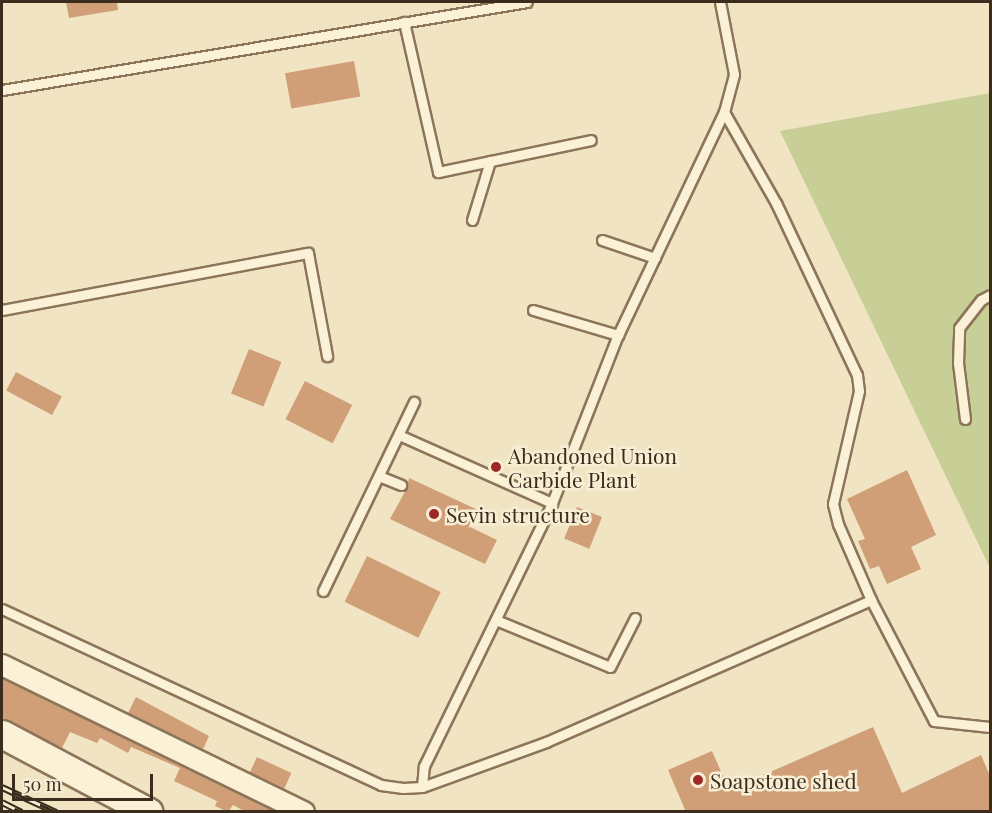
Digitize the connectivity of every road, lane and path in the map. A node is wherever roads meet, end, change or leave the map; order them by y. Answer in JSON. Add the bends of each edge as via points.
{"nodes":[{"id":1,"x":527,"y":2,"type":"edge"},
{"id":2,"x":720,"y":2,"type":"edge"},
{"id":3,"x":404,"y":22,"type":"junction"},
{"id":4,"x":2,"y":90,"type":"edge"},
{"id":5,"x":724,"y":112,"type":"junction"},
{"id":6,"x":591,"y":140,"type":"dead end"},
{"id":7,"x":490,"y":161,"type":"junction"},
{"id":8,"x":472,"y":220,"type":"dead end"},
{"id":9,"x":602,"y":240,"type":"dead end"},
{"id":10,"x":655,"y":258,"type":"junction"},
{"id":11,"x":990,"y":295,"type":"edge"},
{"id":12,"x":2,"y":310,"type":"edge"},
{"id":13,"x":533,"y":310,"type":"dead end"},
{"id":14,"x":618,"y":335,"type":"junction"},
{"id":15,"x":327,"y":356,"type":"dead end"},
{"id":16,"x":414,"y":402,"type":"dead end"},
{"id":17,"x":965,"y":418,"type":"dead end"},
{"id":18,"x":399,"y":435,"type":"junction"},
{"id":19,"x":379,"y":476,"type":"junction"},
{"id":20,"x":401,"y":485,"type":"dead end"},
{"id":21,"x":552,"y":503,"type":"junction"},
{"id":22,"x":323,"y":591,"type":"dead end"},
{"id":23,"x":871,"y":600,"type":"junction"},
{"id":24,"x":2,"y":609,"type":"edge"},
{"id":25,"x":634,"y":618,"type":"dead end"},
{"id":26,"x":496,"y":620,"type":"junction"},
{"id":27,"x":2,"y":665,"type":"edge"},
{"id":28,"x":990,"y":727,"type":"edge"},
{"id":29,"x":2,"y":734,"type":"edge"},
{"id":30,"x":422,"y":787,"type":"junction"},
{"id":31,"x":149,"y":812,"type":"edge"},
{"id":32,"x":304,"y":812,"type":"edge"}],
"edges":[{"from":1,"to":3,"type":"lane"},
{"from":2,"to":5,"type":"lane","via":[[734,74]]},
{"from":3,"to":4,"type":"lane"},
{"from":3,"to":7,"type":"lane","via":[[438,172]]},
{"from":5,"to":10,"type":"lane"},
{"from":5,"to":23,"type":"lane","via":[[776,202],[857,375],[859,391],[833,504]]},
{"from":6,"to":7,"type":"lane"},
{"from":7,"to":8,"type":"lane"},
{"from":9,"to":10,"type":"lane"},
{"from":10,"to":14,"type":"lane"},
{"from":11,"to":17,"type":"lane","via":[[981,300],[959,328],[958,363]]},
{"from":12,"to":15,"type":"lane","via":[[308,253]]},
{"from":13,"to":14,"type":"lane"},
{"from":14,"to":21,"type":"lane"},
{"from":16,"to":18,"type":"lane"},
{"from":18,"to":19,"type":"lane"},
{"from":18,"to":21,"type":"lane"},
{"from":19,"to":20,"type":"lane"},
{"from":19,"to":22,"type":"lane"},
{"from":21,"to":26,"type":"lane"},
{"from":23,"to":28,"type":"lane","via":[[934,721]]},
{"from":23,"to":30,"type":"lane","via":[[546,742]]},
{"from":24,"to":30,"type":"lane","via":[[381,785]]},
{"from":25,"to":26,"type":"lane","via":[[610,667]]},
{"from":26,"to":30,"type":"lane","via":[[424,766]]},
{"from":27,"to":32,"type":"street"},
{"from":29,"to":31,"type":"street"}]}
